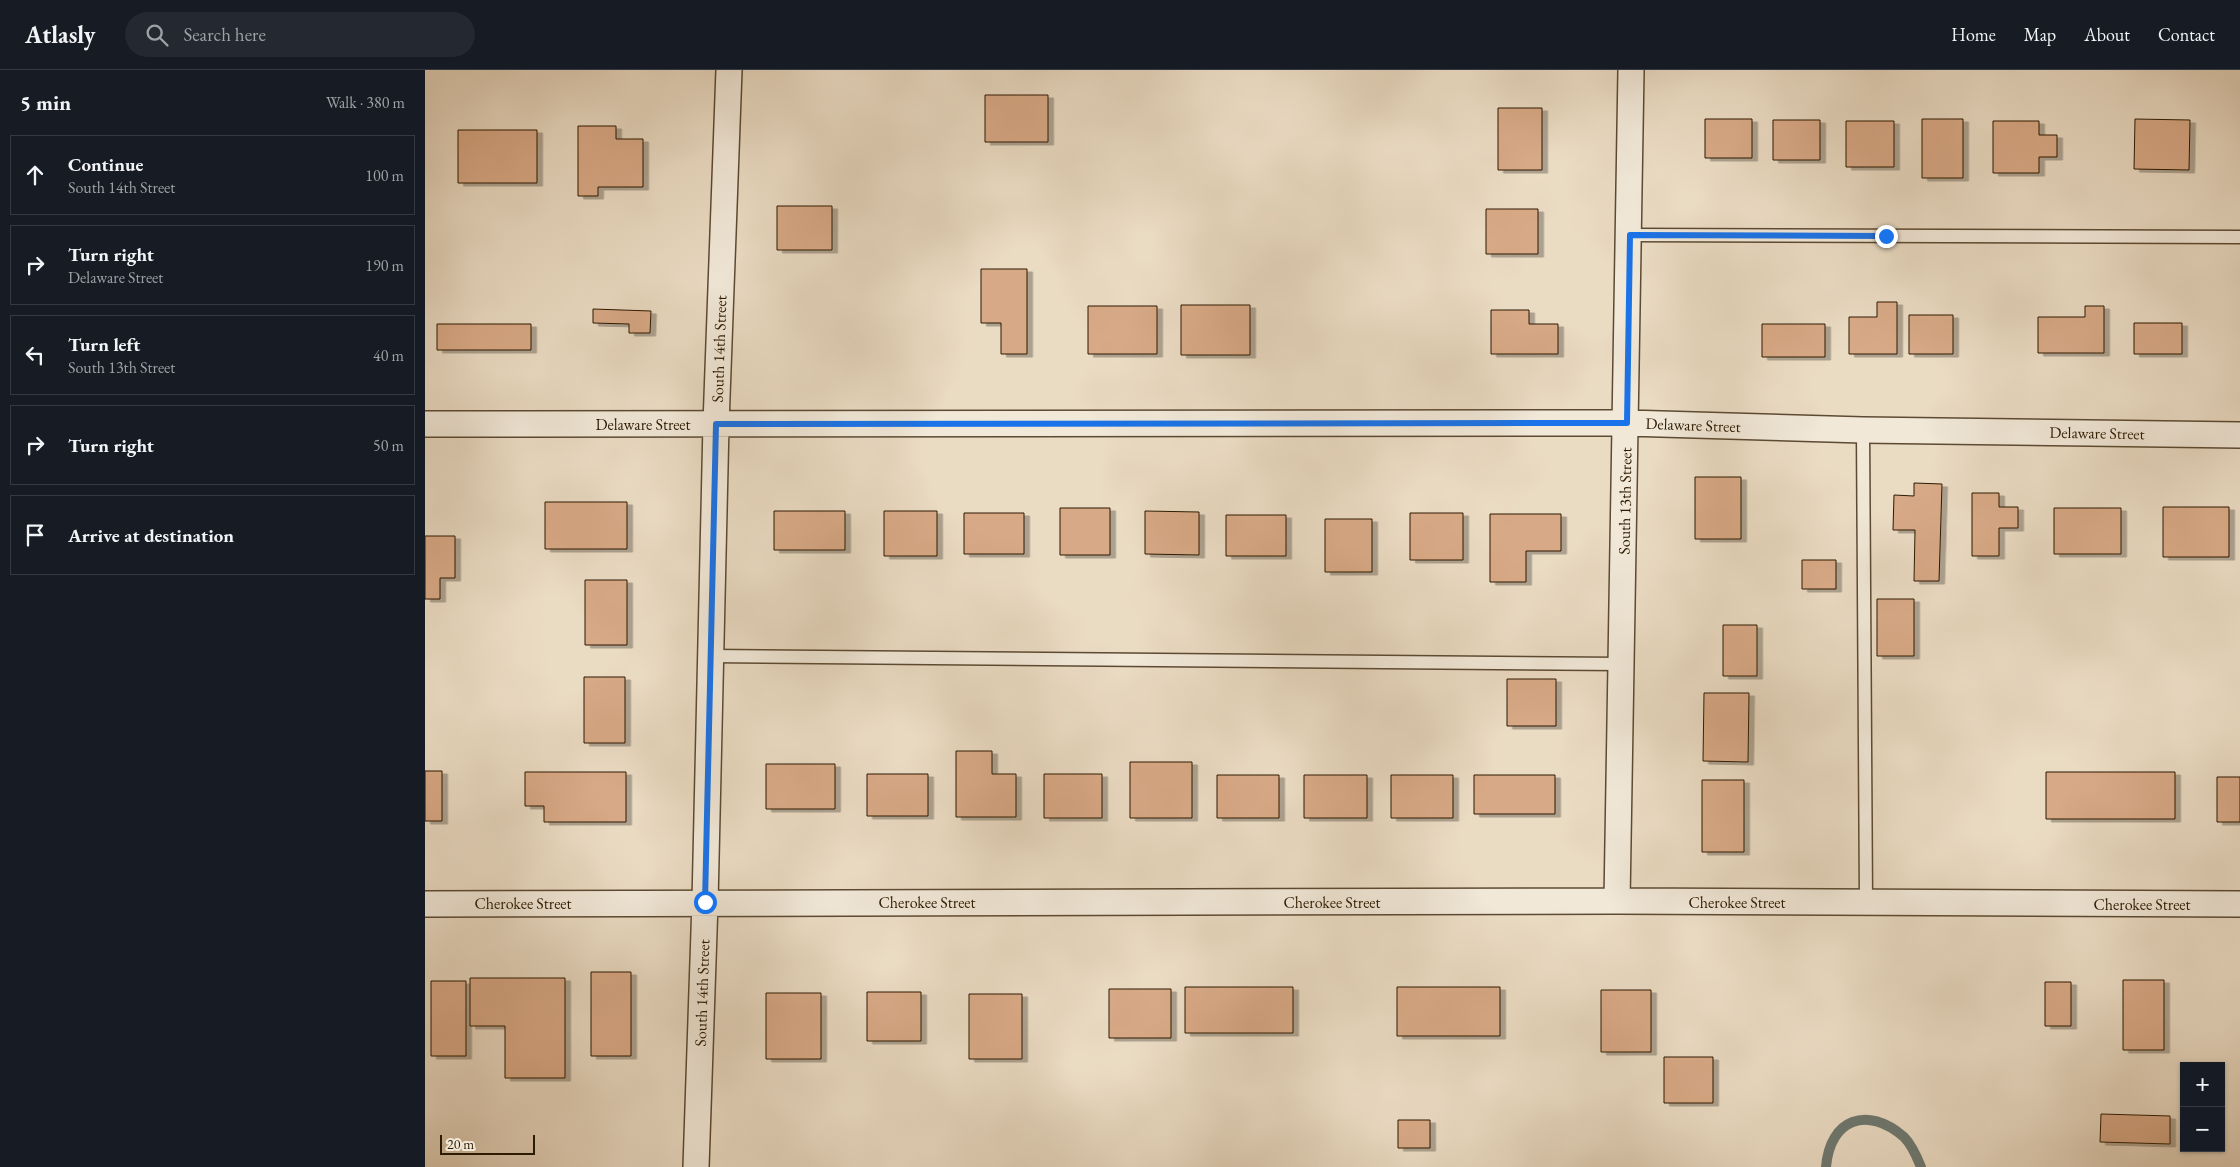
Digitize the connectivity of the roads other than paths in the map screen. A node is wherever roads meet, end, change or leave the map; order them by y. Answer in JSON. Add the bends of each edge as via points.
{"nodes":[{"id":1,"x":729,"y":70,"type":"edge"},
{"id":2,"x":1631,"y":70,"type":"edge"},
{"id":3,"x":1630,"y":235,"type":"junction"},
{"id":4,"x":2240,"y":237,"type":"edge"},
{"id":5,"x":1627,"y":423,"type":"junction"},
{"id":6,"x":425,"y":424,"type":"edge"},
{"id":7,"x":716,"y":424,"type":"junction"},
{"id":8,"x":1863,"y":430,"type":"junction"},
{"id":9,"x":2240,"y":435,"type":"edge"},
{"id":10,"x":711,"y":656,"type":"junction"},
{"id":11,"x":1622,"y":664,"type":"junction"},
{"id":12,"x":1617,"y":901,"type":"junction"},
{"id":13,"x":705,"y":902,"type":"junction"},
{"id":14,"x":1866,"y":902,"type":"junction"},
{"id":15,"x":425,"y":904,"type":"edge"},
{"id":16,"x":2240,"y":904,"type":"edge"},
{"id":17,"x":696,"y":1167,"type":"edge"}],
"edges":[{"from":1,"to":7,"type":"street","name":"South 14th Street"},
{"from":2,"to":3,"type":"street","name":"South 13th Street"},
{"from":3,"to":4,"type":"lane"},
{"from":3,"to":5,"type":"street","name":"South 13th Street"},
{"from":5,"to":7,"type":"street","name":"Delaware Street"},
{"from":5,"to":8,"type":"street","name":"Delaware Street"},
{"from":5,"to":11,"type":"street","name":"South 13th Street"},
{"from":6,"to":7,"type":"street","name":"Delaware Street"},
{"from":7,"to":10,"type":"street","name":"South 14th Street"},
{"from":8,"to":9,"type":"street","name":"Delaware Street"},
{"from":8,"to":14,"type":"lane"},
{"from":10,"to":11,"type":"lane"},
{"from":10,"to":13,"type":"street","name":"South 14th Street"},
{"from":11,"to":12,"type":"street","name":"South 13th Street"},
{"from":12,"to":13,"type":"street","name":"Cherokee Street"},
{"from":12,"to":14,"type":"street","name":"Cherokee Street"},
{"from":13,"to":15,"type":"street","name":"Cherokee Street"},
{"from":13,"to":17,"type":"street","name":"South 14th Street"},
{"from":14,"to":16,"type":"street","name":"Cherokee Street"}]}
